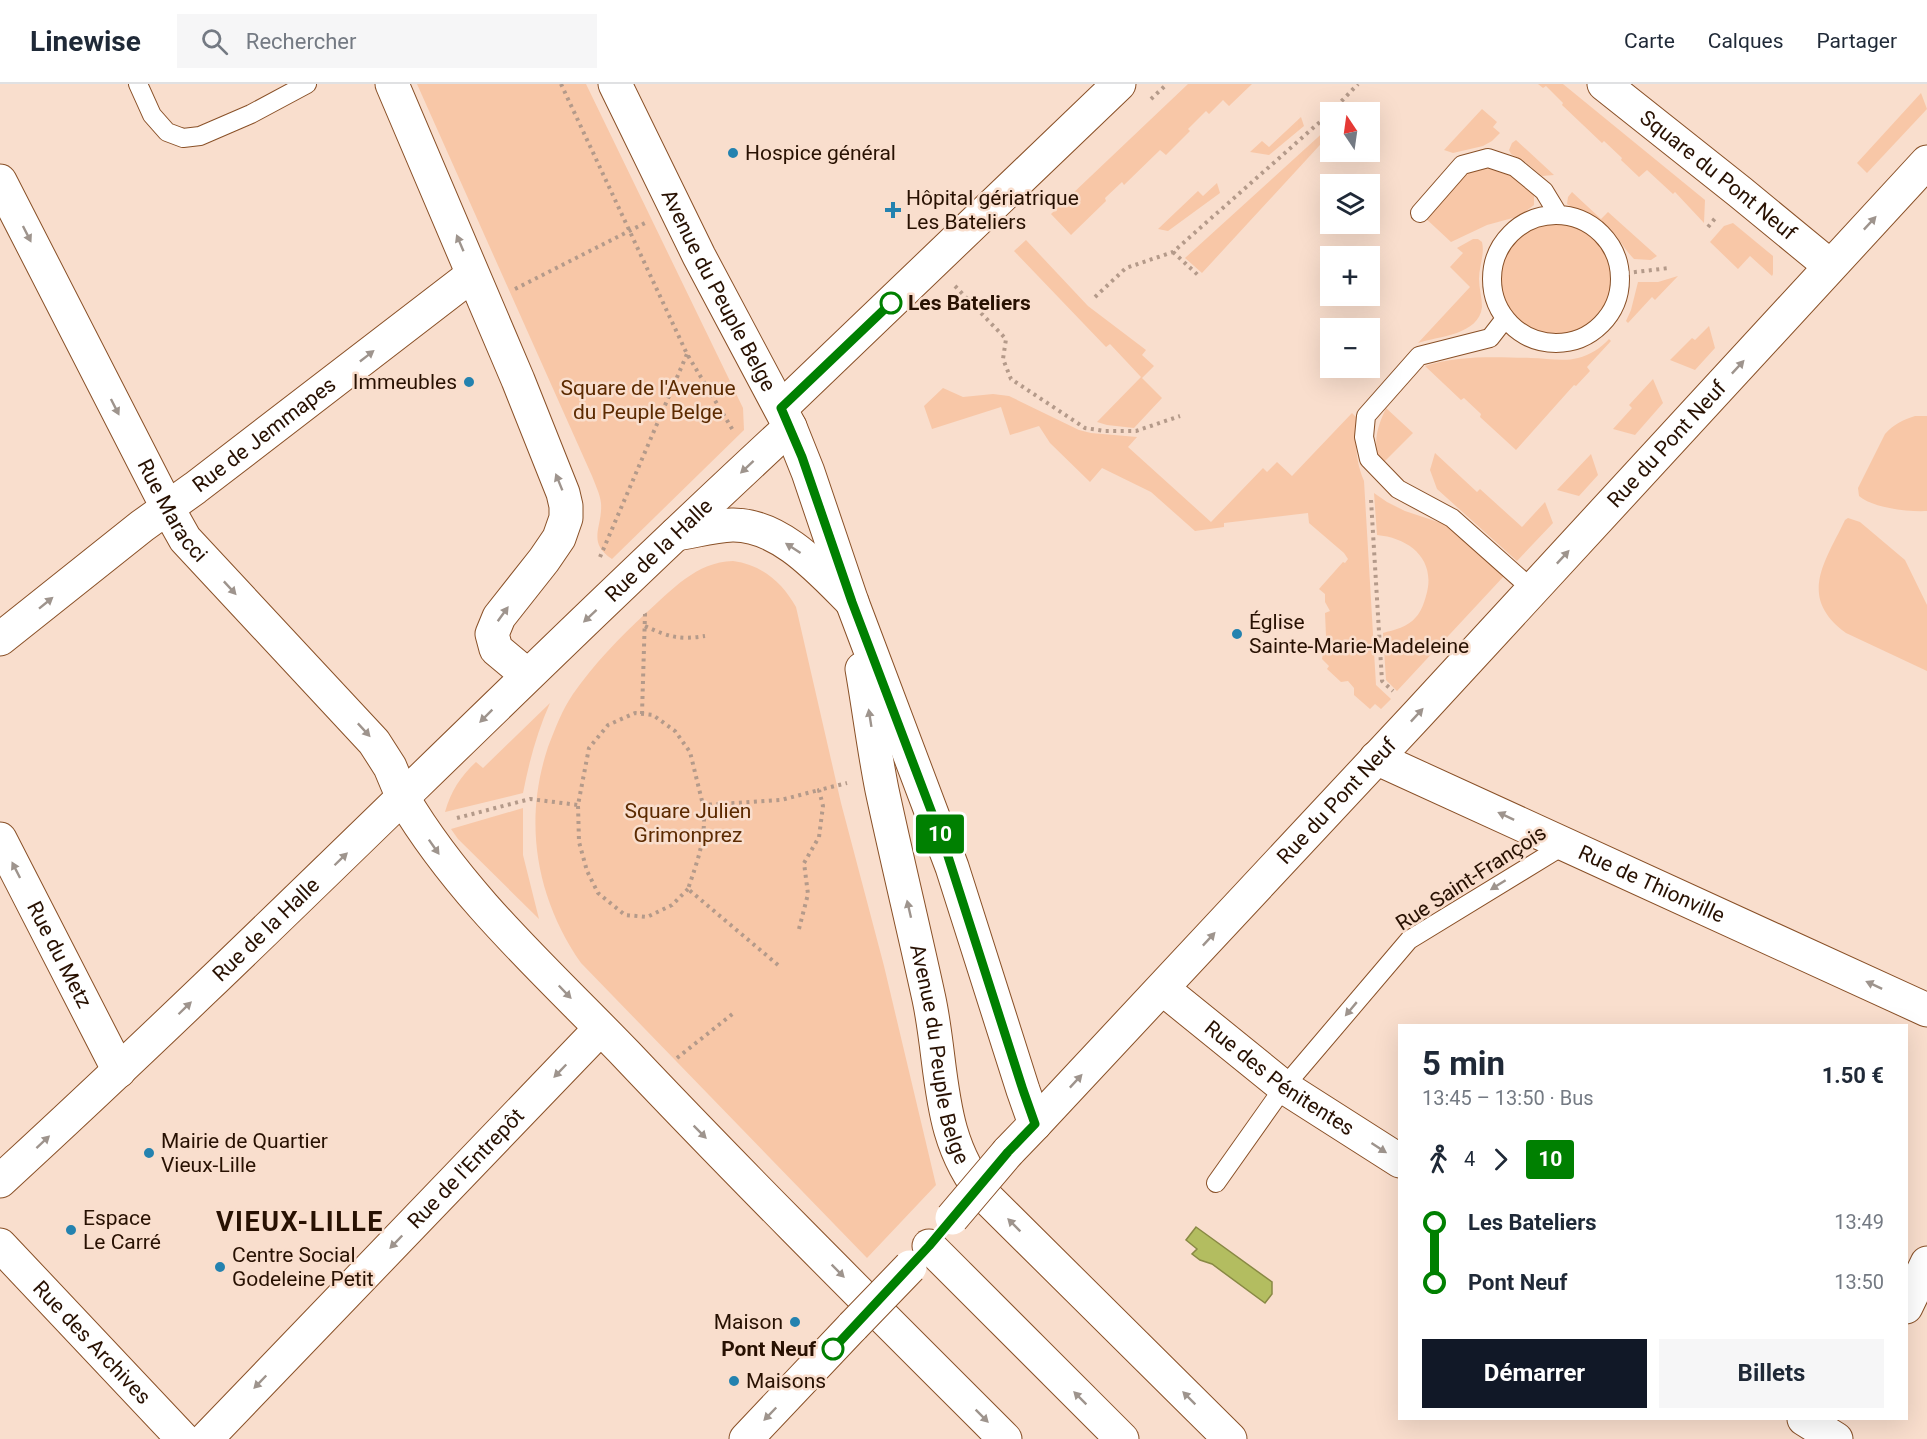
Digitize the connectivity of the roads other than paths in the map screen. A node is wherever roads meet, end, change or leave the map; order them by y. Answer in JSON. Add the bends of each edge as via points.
{"nodes":[{"id":1,"x":138,"y":84,"type":"edge"},
{"id":2,"x":307,"y":84,"type":"edge"},
{"id":3,"x":392,"y":84,"type":"edge"},
{"id":4,"x":615,"y":84,"type":"edge"},
{"id":5,"x":1119,"y":84,"type":"edge"},
{"id":6,"x":1604,"y":84,"type":"edge"},
{"id":7,"x":1927,"y":162,"type":"edge"},
{"id":8,"x":0,"y":182,"type":"edge"},
{"id":9,"x":1420,"y":213,"type":"dead end"},
{"id":10,"x":1558,"y":214,"type":"junction"},
{"id":11,"x":1830,"y":266,"type":"junction"},
{"id":12,"x":479,"y":290,"type":"junction"},
{"id":13,"x":1504,"y":320,"type":"junction"},
{"id":14,"x":785,"y":418,"type":"junction"},
{"id":15,"x":167,"y":507,"type":"junction"},
{"id":16,"x":676,"y":534,"type":"junction"},
{"id":17,"x":1533,"y":590,"type":"junction"},
{"id":18,"x":852,"y":602,"type":"junction"},
{"id":19,"x":0,"y":639,"type":"edge"},
{"id":20,"x":527,"y":675,"type":"junction"},
{"id":21,"x":1376,"y":758,"type":"junction"},
{"id":22,"x":403,"y":798,"type":"junction"},
{"id":23,"x":0,"y":839,"type":"edge"},
{"id":24,"x":1566,"y":844,"type":"junction"},
{"id":25,"x":1163,"y":989,"type":"junction"},
{"id":26,"x":1927,"y":1010,"type":"edge"},
{"id":27,"x":600,"y":1029,"type":"junction"},
{"id":28,"x":119,"y":1071,"type":"junction"},
{"id":29,"x":1284,"y":1087,"type":"junction"},
{"id":30,"x":1035,"y":1124,"type":"junction"},
{"id":31,"x":1398,"y":1160,"type":"edge"},
{"id":32,"x":0,"y":1181,"type":"edge"},
{"id":33,"x":1216,"y":1183,"type":"dead end"},
{"id":34,"x":0,"y":1245,"type":"edge"},
{"id":35,"x":919,"y":1256,"type":"junction"},
{"id":36,"x":1927,"y":1263,"type":"edge"},
{"id":37,"x":1908,"y":1303,"type":"edge"},
{"id":38,"x":1806,"y":1420,"type":"edge"},
{"id":39,"x":1854,"y":1420,"type":"edge"},
{"id":40,"x":183,"y":1439,"type":"edge"},
{"id":41,"x":206,"y":1439,"type":"edge"},
{"id":42,"x":746,"y":1439,"type":"edge"},
{"id":43,"x":1005,"y":1439,"type":"edge"},
{"id":44,"x":1122,"y":1439,"type":"edge"},
{"id":45,"x":1230,"y":1439,"type":"edge"},
{"id":46,"x":1836,"y":1439,"type":"edge"},
{"id":47,"x":1845,"y":1439,"type":"edge"}],
"edges":[{"from":1,"to":2,"type":"lane","via":[[152,115],[167,132],[183,138],[200,136],[251,114]]},
{"from":12,"to":3,"type":"street","one_way":true},
{"from":4,"to":14,"type":"street","name":"Avenue du Peuple Belge","via":[[675,209]]},
{"from":5,"to":14,"type":"street","name":"Rue de la Halle","via":[[933,263]]},
{"from":6,"to":11,"type":"street","name":"Square du Pont Neuf"},
{"from":11,"to":7,"type":"street","name":"Rue du Pont Neuf","one_way":true},
{"from":8,"to":15,"type":"street","name":"Rue Maracci","one_way":true},
{"from":9,"to":10,"type":"lane","via":[[1462,165],[1488,158],[1515,167],[1544,191]]},
{"from":10,"to":13,"type":"lane","via":[[1537,217],[1518,226],[1503,241],[1494,260],[1491,281],[1494,302]]},
{"from":10,"to":13,"type":"lane","via":[[1597,229],[1611,245],[1620,274],[1615,306],[1603,324],[1585,337],[1564,344],[1542,343],[1521,334]]},
{"from":17,"to":11,"type":"street","name":"Rue du Pont Neuf","one_way":true},
{"from":15,"to":12,"type":"street","name":"Rue de Jemmapes","one_way":true},
{"from":20,"to":12,"type":"street","one_way":true,"via":[[496,649],[492,634],[499,617],[559,538],[566,518],[563,493]]},
{"from":13,"to":17,"type":"lane","via":[[1490,338],[1419,356],[1366,416],[1364,437],[1369,459],[1398,489],[1452,518]]},
{"from":14,"to":16,"type":"street","name":"Rue de la Halle","one_way":true,"via":[[755,459]]},
{"from":14,"to":18,"type":"street","name":"Avenue du Peuple Belge","via":[[805,464]]},
{"from":19,"to":15,"type":"street","name":"Rue de Jemmapes","one_way":true},
{"from":15,"to":22,"type":"street","name":"Rue Maracci","one_way":true,"via":[[185,539],[374,742],[390,766]]},
{"from":18,"to":16,"type":"street","name":"Avenue du Peuple Belge","one_way":true,"via":[[809,559],[768,534],[732,525]]},
{"from":16,"to":20,"type":"street","name":"Rue de la Halle","one_way":true},
{"from":21,"to":17,"type":"street","name":"Rue du Pont Neuf","one_way":true},
{"from":18,"to":30,"type":"street","name":"Avenue du Peuple Belge","via":[[952,867]]},
{"from":45,"to":18,"type":"street","name":"Avenue du Peuple Belge","one_way":true,"via":[[986,1197],[965,1168],[946,1116],[930,1002],[879,775]]},
{"from":20,"to":22,"type":"street","name":"Rue de la Halle","one_way":true},
{"from":24,"to":21,"type":"street","name":"Rue de Thionville","one_way":true},
{"from":25,"to":21,"type":"street","name":"Rue du Pont Neuf","one_way":true},
{"from":22,"to":27,"type":"street","one_way":true,"via":[[441,857]]},
{"from":28,"to":22,"type":"street","name":"Rue de la Halle","one_way":true},
{"from":28,"to":23,"type":"street","name":"Rue du Metz","one_way":true},
{"from":26,"to":24,"type":"street","name":"Rue de Thionville","one_way":true},
{"from":24,"to":29,"type":"lane","name":"Rue Saint-François","one_way":true,"via":[[1409,940]]},
{"from":25,"to":29,"type":"street","name":"Rue des Pénitentes"},
{"from":30,"to":25,"type":"street","name":"Rue du Pont Neuf","one_way":true},
{"from":27,"to":41,"type":"street","name":"Rue de l'Entrepôt","one_way":true},
{"from":27,"to":43,"type":"street","one_way":true},
{"from":32,"to":28,"type":"street","name":"Rue de la Halle","one_way":true},
{"from":29,"to":31,"type":"street","name":"Rue des Pénitentes","one_way":true},
{"from":29,"to":33,"type":"lane","name":"Rue Saint-François"},
{"from":30,"to":35,"type":"street","name":"Rue du Pont Neuf","bridge":true},
{"from":34,"to":40,"type":"street","name":"Rue des Archives"},
{"from":35,"to":42,"type":"street","name":"Rue du Pont Neuf","one_way":true,"bridge":true},
{"from":44,"to":35,"type":"street","one_way":true},
{"from":36,"to":37,"type":"street"},
{"from":38,"to":46,"type":"street"},
{"from":39,"to":47,"type":"street"}]}
